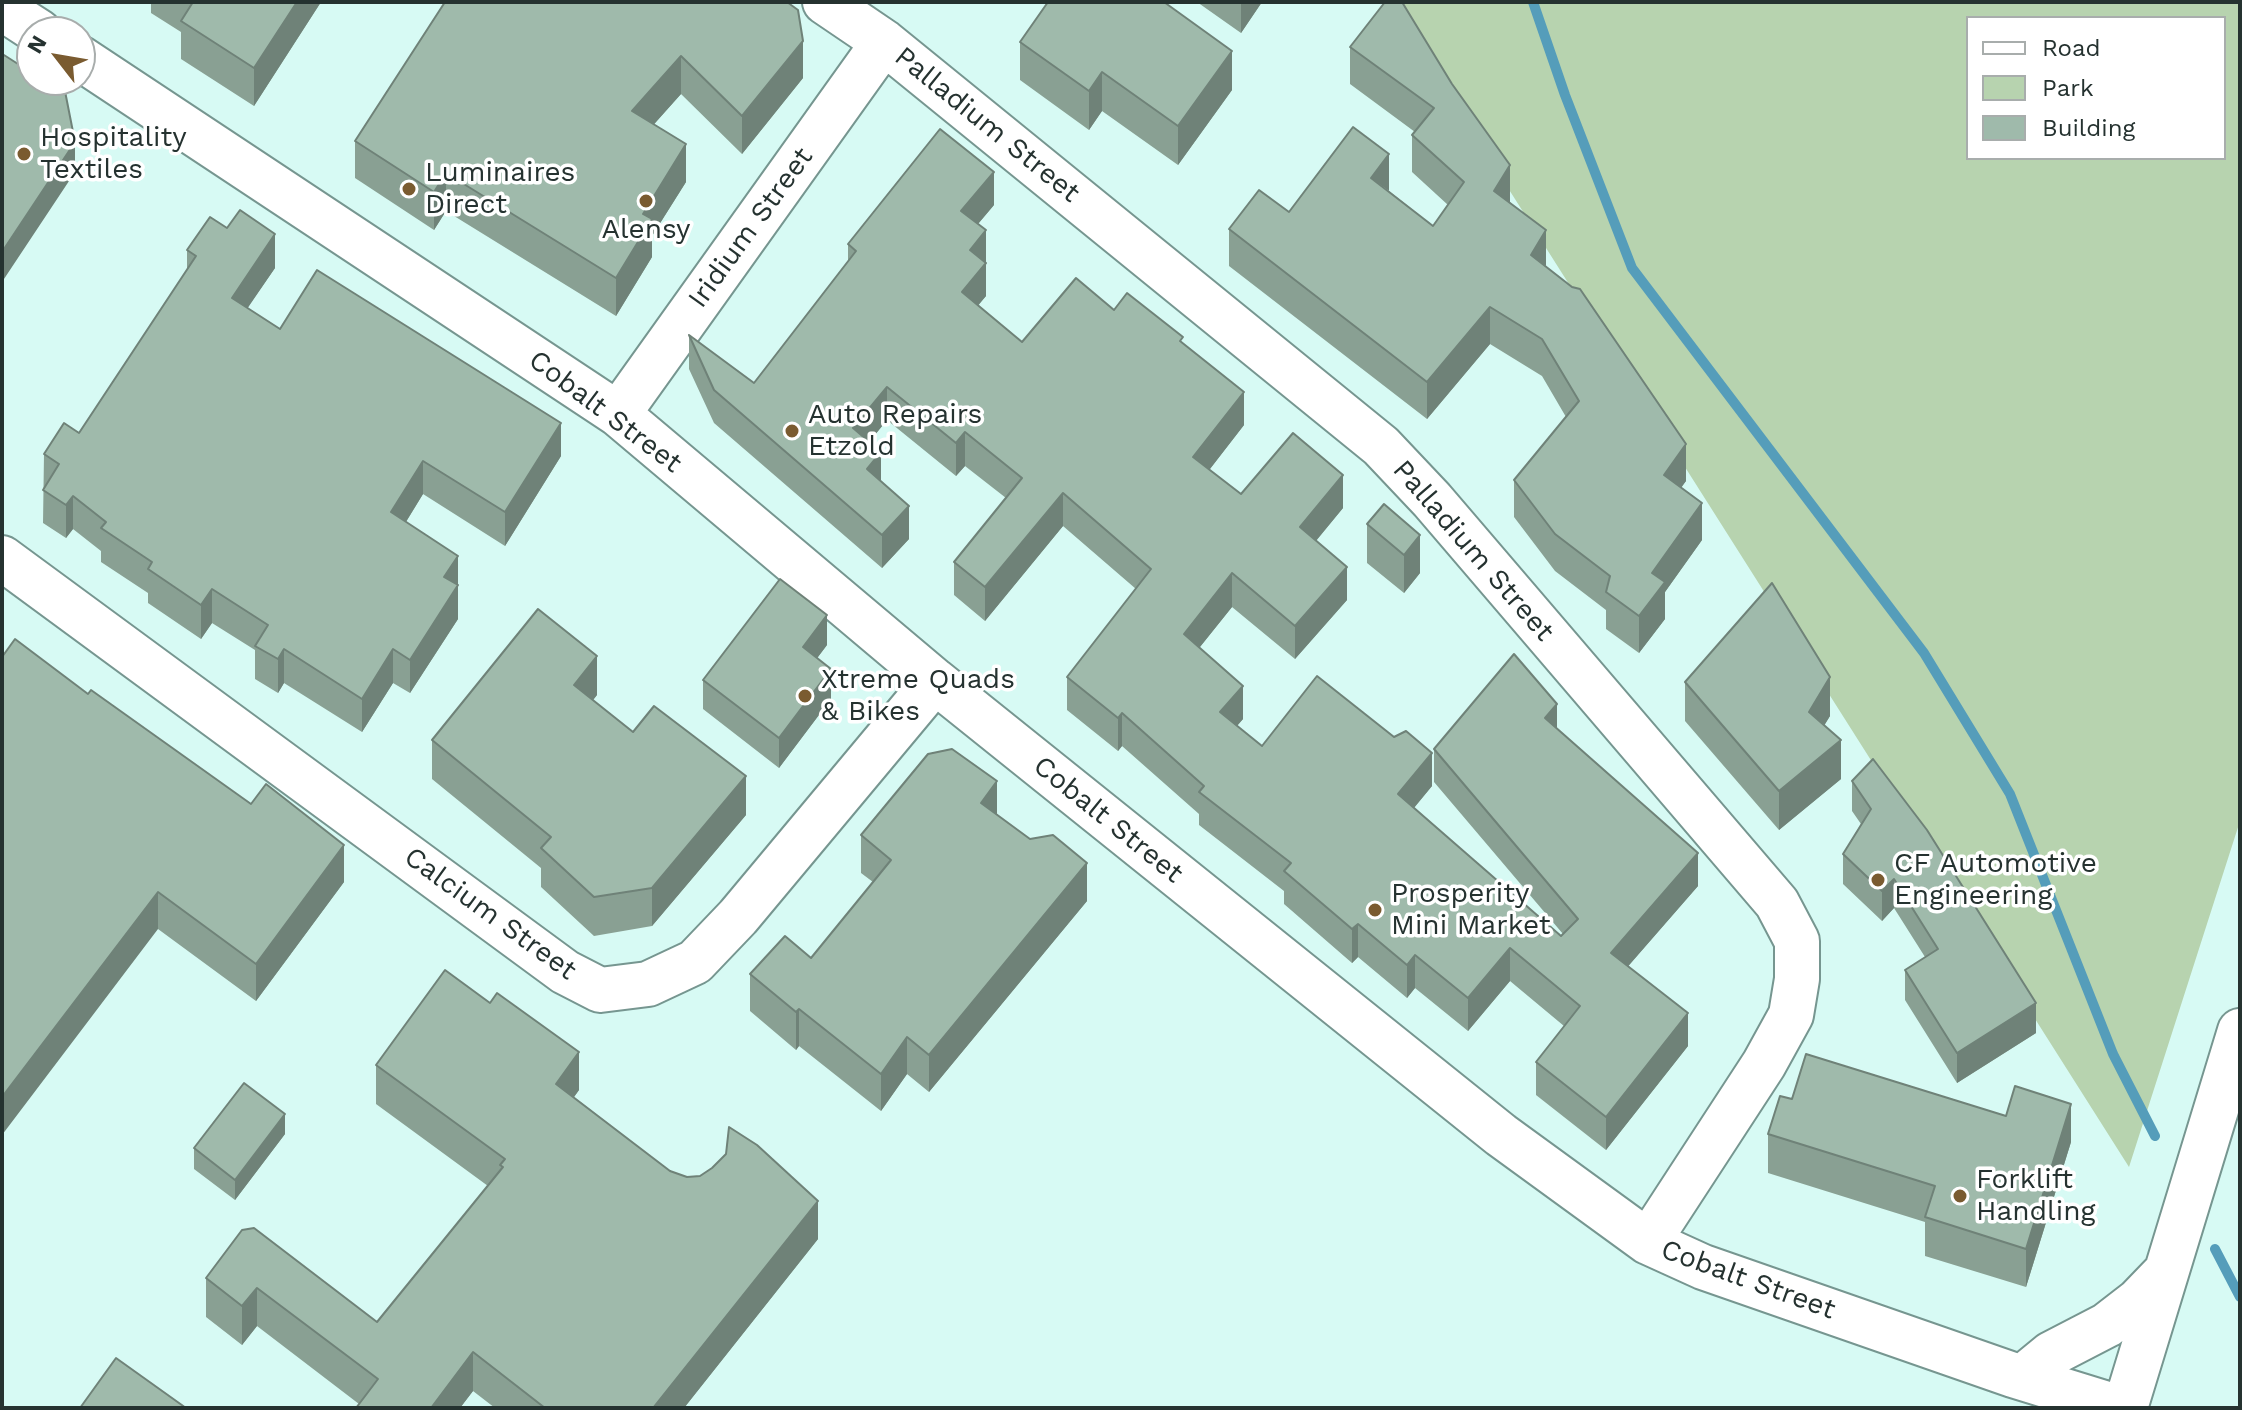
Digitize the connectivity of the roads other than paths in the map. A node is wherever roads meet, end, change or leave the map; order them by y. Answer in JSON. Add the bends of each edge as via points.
{"nodes":[{"id":1,"x":825,"y":2,"type":"edge"},
{"id":2,"x":884,"y":42,"type":"junction"},
{"id":3,"x":96,"y":69,"type":"edge"},
{"id":4,"x":618,"y":414,"type":"junction"},
{"id":5,"x":2,"y":558,"type":"edge"},
{"id":6,"x":935,"y":681,"type":"junction"},
{"id":7,"x":2240,"y":1031,"type":"edge"},
{"id":8,"x":1648,"y":1242,"type":"junction"},
{"id":9,"x":2166,"y":1272,"type":"junction"},
{"id":10,"x":2022,"y":1387,"type":"edge"},
{"id":11,"x":2123,"y":1408,"type":"edge"}],
"edges":[{"from":1,"to":2,"type":"street","name":"Palladium Street"},
{"from":2,"to":4,"type":"street","name":"Iridium Street"},
{"from":2,"to":8,"type":"street","name":"Palladium Street","via":[[1381,446],[1777,903],[1797,941],[1791,1015]]},
{"from":3,"to":4,"type":"street","name":"Cobalt Street"},
{"from":4,"to":6,"type":"street","name":"Cobalt Street"},
{"from":5,"to":6,"type":"street","name":"Calcium Street","via":[[565,972],[600,990],[648,984],[695,962]]},
{"from":6,"to":8,"type":"street","name":"Cobalt Street","via":[[1501,1135]]},
{"from":7,"to":9,"type":"street"},
{"from":8,"to":10,"type":"street","name":"Cobalt Street"},
{"from":9,"to":10,"type":"street","via":[[2107,1325],[2051,1354]]},
{"from":9,"to":11,"type":"street"},
{"from":10,"to":11,"type":"street","name":"Cobalt Street"}]}
